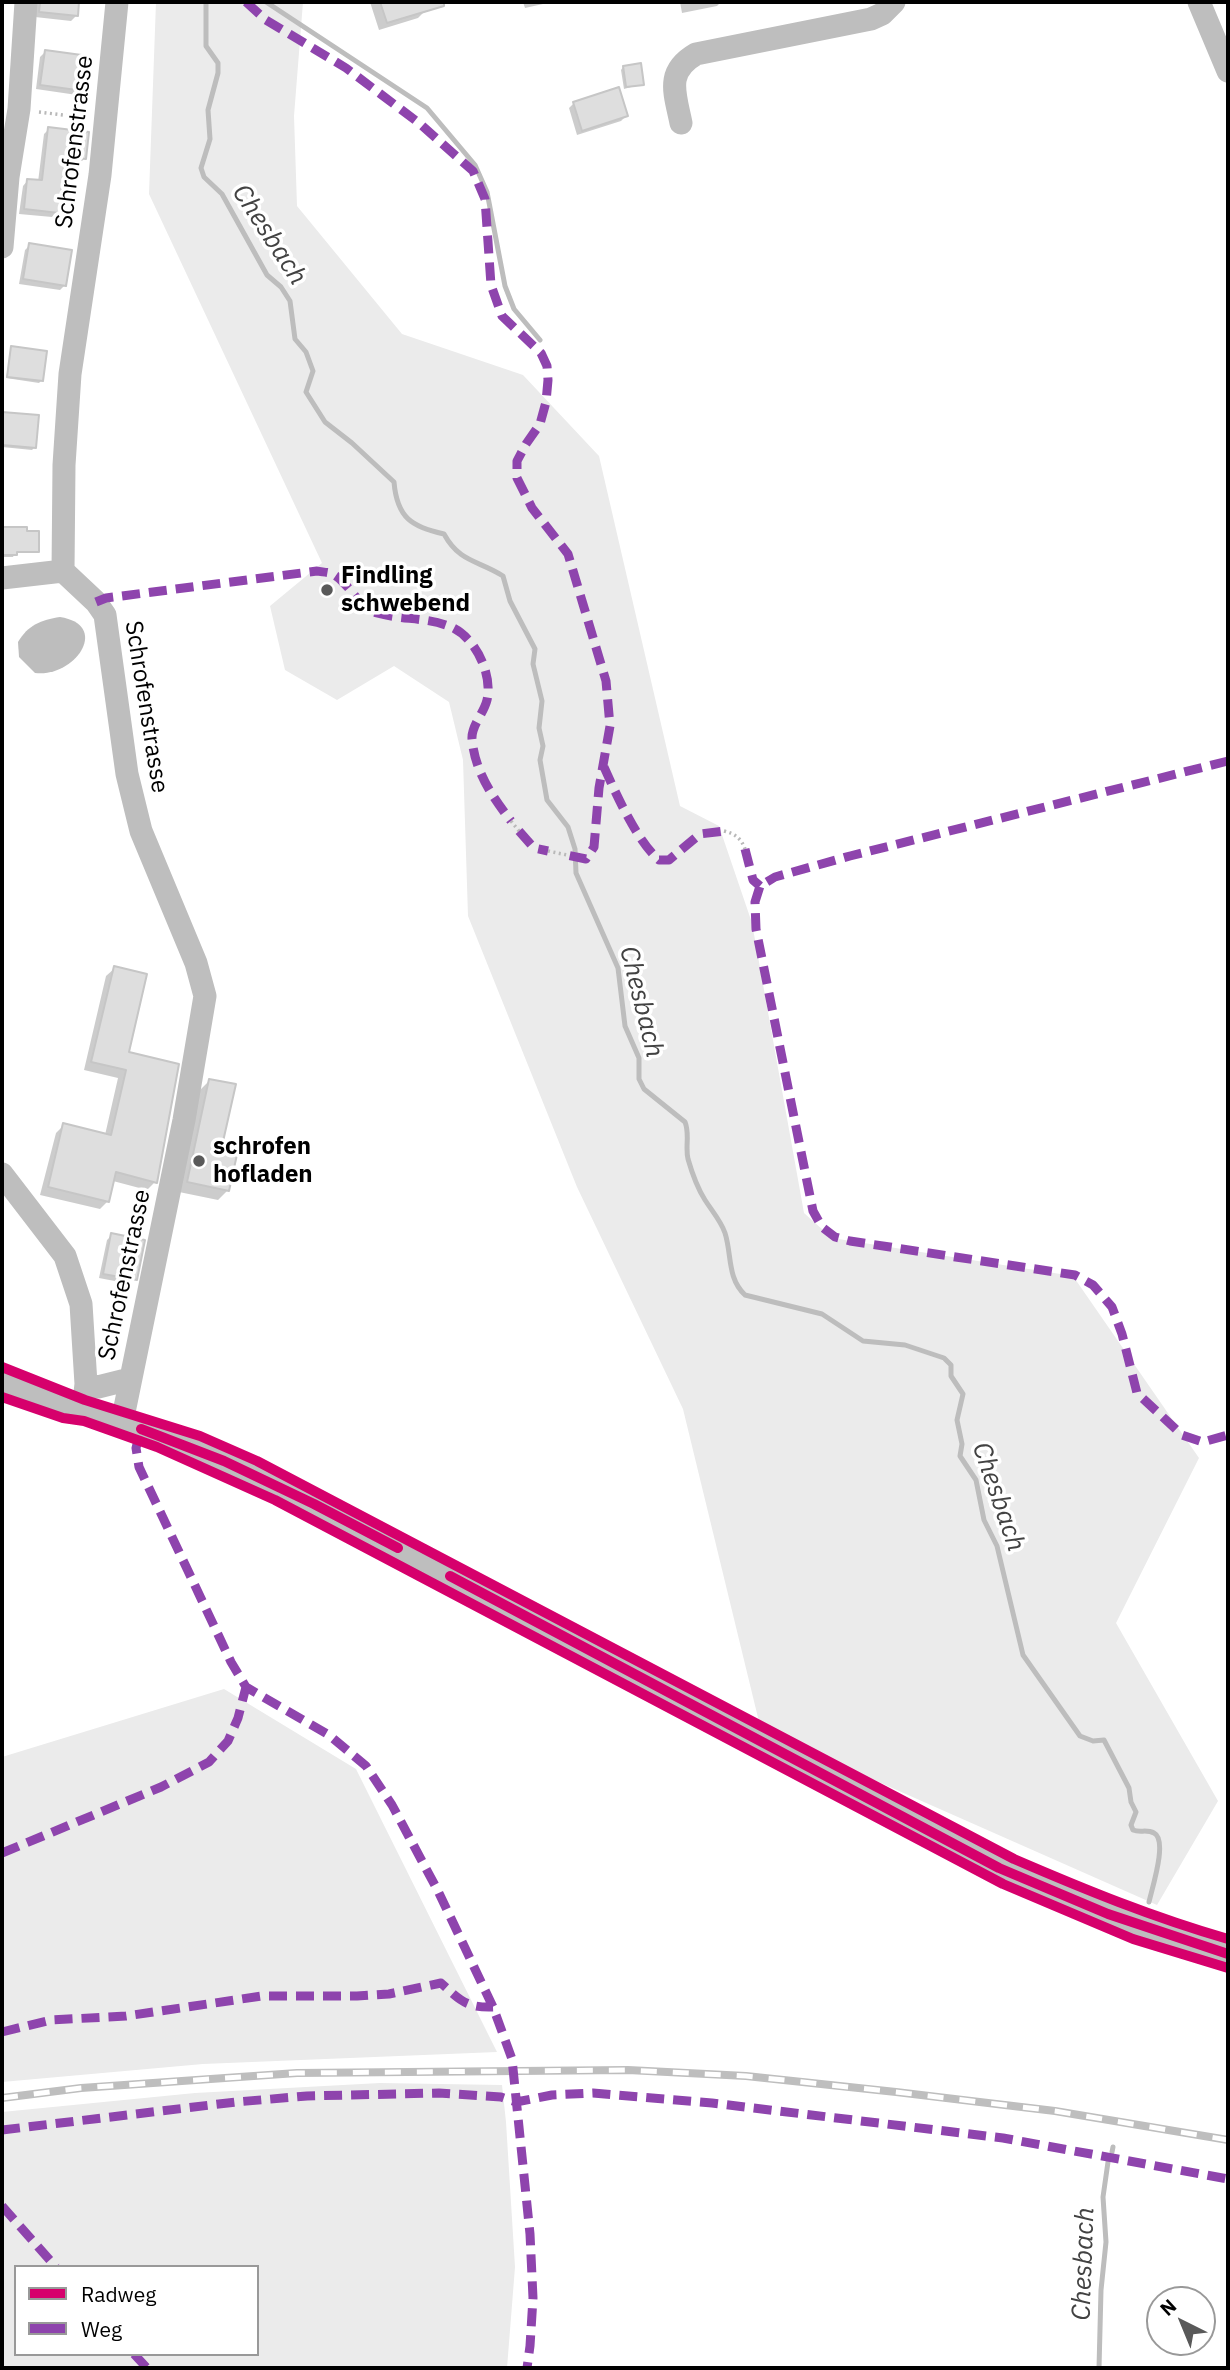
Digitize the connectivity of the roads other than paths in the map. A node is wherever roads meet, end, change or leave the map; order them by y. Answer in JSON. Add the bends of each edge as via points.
{"nodes":[{"id":1,"x":26,"y":2,"type":"edge"},
{"id":2,"x":117,"y":2,"type":"edge"},
{"id":3,"x":894,"y":2,"type":"edge"},
{"id":4,"x":1199,"y":2,"type":"edge"},
{"id":5,"x":1228,"y":71,"type":"edge"},
{"id":6,"x":681,"y":123,"type":"dead end"},
{"id":7,"x":5,"y":176,"type":"edge"},
{"id":8,"x":2,"y":247,"type":"edge"},
{"id":9,"x":63,"y":571,"type":"junction"},
{"id":10,"x":2,"y":578,"type":"edge"},
{"id":11,"x":2,"y":1174,"type":"edge"},
{"id":12,"x":130,"y":1380,"type":"junction"},
{"id":13,"x":2,"y":1382,"type":"edge"},
{"id":14,"x":86,"y":1384,"type":"junction"},
{"id":15,"x":83,"y":1409,"type":"junction"},
{"id":16,"x":122,"y":1422,"type":"junction"},
{"id":17,"x":1228,"y":1954,"type":"edge"}],
"edges":[{"from":1,"to":7,"type":"street","via":[[19,109]]},
{"from":2,"to":9,"type":"street","name":"Schrofenstrasse","via":[[100,175],[71,374]]},
{"from":3,"to":6,"type":"street","via":[[871,19],[696,54],[675,74]]},
{"from":4,"to":5,"type":"street"},
{"from":7,"to":8,"type":"street"},
{"from":9,"to":10,"type":"street"},
{"from":9,"to":12,"type":"street","name":"Schrofenstrasse","via":[[106,615],[127,774],[138,819],[205,996]]},
{"from":11,"to":14,"type":"street","via":[[65,1256],[82,1304]]},
{"from":12,"to":14,"type":"street","name":"Schrofenstrasse","via":[[98,1387]]},
{"from":12,"to":16,"type":"street","name":"Schrofenstrasse"},
{"from":13,"to":15,"type":"street"},
{"from":14,"to":15,"type":"street"},
{"from":15,"to":16,"type":"street"},
{"from":16,"to":17,"type":"street","via":[[224,1461],[314,1504],[999,1868],[1108,1914]]}]}
